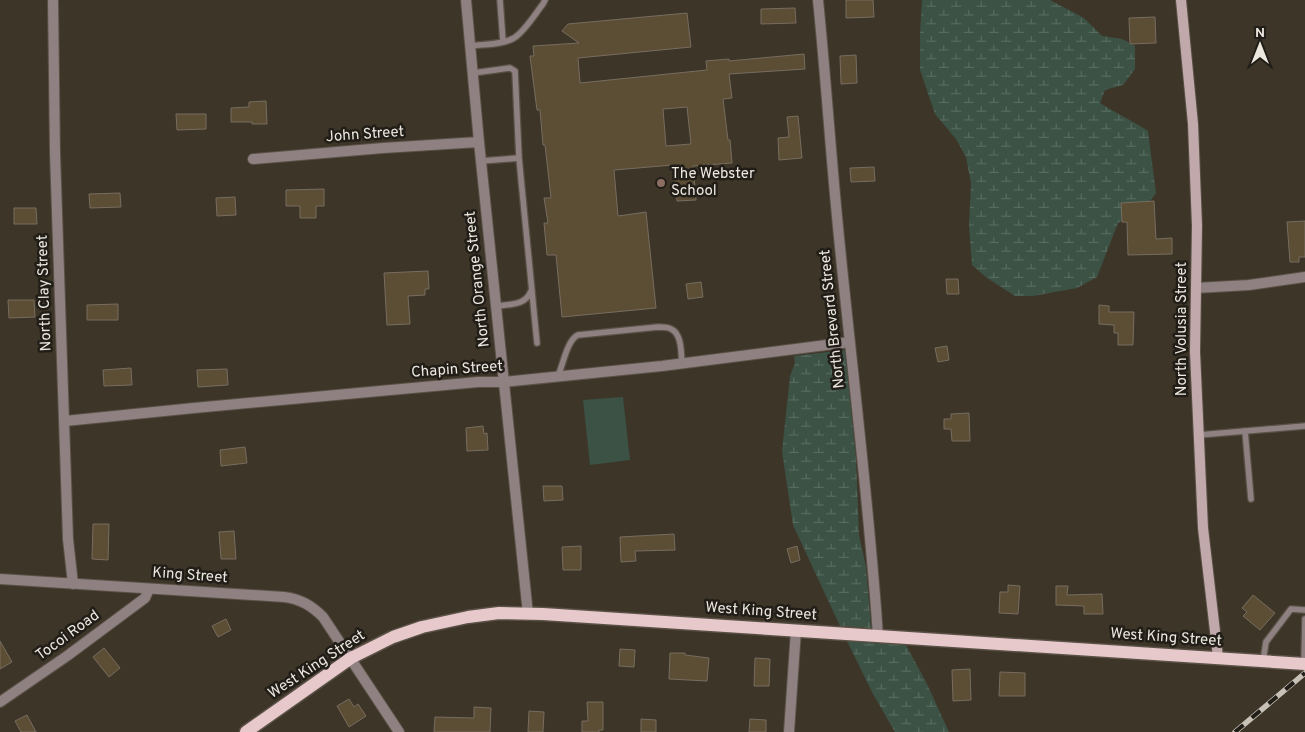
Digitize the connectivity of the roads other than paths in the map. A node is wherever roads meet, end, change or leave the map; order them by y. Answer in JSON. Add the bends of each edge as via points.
{"nodes":[{"id":1,"x":53,"y":0,"type":"edge"},
{"id":2,"x":466,"y":0,"type":"edge"},
{"id":3,"x":500,"y":0,"type":"edge"},
{"id":4,"x":546,"y":0,"type":"edge"},
{"id":5,"x":818,"y":0,"type":"edge"},
{"id":6,"x":1181,"y":0,"type":"edge"},
{"id":7,"x":503,"y":42,"type":"junction"},
{"id":8,"x":470,"y":46,"type":"junction"},
{"id":9,"x":473,"y":73,"type":"junction"},
{"id":10,"x":479,"y":142,"type":"junction"},
{"id":11,"x":520,"y":158,"type":"junction"},
{"id":12,"x":253,"y":159,"type":"dead end"},
{"id":13,"x":481,"y":162,"type":"junction"},
{"id":14,"x":1305,"y":277,"type":"edge"},
{"id":15,"x":1196,"y":288,"type":"junction"},
{"id":16,"x":532,"y":289,"type":"junction"},
{"id":17,"x":496,"y":306,"type":"junction"},
{"id":18,"x":850,"y":342,"type":"junction"},
{"id":19,"x":537,"y":343,"type":"dead end"},
{"id":20,"x":682,"y":364,"type":"junction"},
{"id":21,"x":558,"y":376,"type":"junction"},
{"id":22,"x":504,"y":382,"type":"junction"},
{"id":23,"x":65,"y":421,"type":"junction"},
{"id":24,"x":1305,"y":426,"type":"edge"},
{"id":25,"x":1245,"y":431,"type":"junction"},
{"id":26,"x":1199,"y":435,"type":"junction"},
{"id":27,"x":1251,"y":499,"type":"dead end"},
{"id":28,"x":0,"y":579,"type":"edge"},
{"id":29,"x":73,"y":584,"type":"junction"},
{"id":30,"x":149,"y":589,"type":"junction"},
{"id":31,"x":1305,"y":610,"type":"edge"},
{"id":32,"x":528,"y":614,"type":"junction"},
{"id":33,"x":1305,"y":619,"type":"edge"},
{"id":34,"x":796,"y":630,"type":"junction"},
{"id":35,"x":878,"y":636,"type":"junction"},
{"id":36,"x":351,"y":658,"type":"junction"},
{"id":37,"x":1218,"y":658,"type":"junction"},
{"id":38,"x":1263,"y":661,"type":"junction"},
{"id":39,"x":1305,"y":664,"type":"edge"},
{"id":40,"x":0,"y":702,"type":"edge"},
{"id":41,"x":246,"y":732,"type":"edge"},
{"id":42,"x":400,"y":732,"type":"edge"},
{"id":43,"x":789,"y":732,"type":"edge"}],
"edges":[{"from":1,"to":23,"type":"street","name":"North Clay Street"},
{"from":2,"to":8,"type":"street","name":"North Orange Street"},
{"from":3,"to":7,"type":"lane"},
{"from":4,"to":7,"type":"lane","via":[[521,32]]},
{"from":5,"to":18,"type":"street","name":"North Brevard Street"},
{"from":6,"to":15,"type":"main road","name":"North Volusia Street","via":[[1193,124]]},
{"from":7,"to":8,"type":"lane"},
{"from":8,"to":9,"type":"street","name":"North Orange Street"},
{"from":9,"to":10,"type":"street","name":"North Orange Street"},
{"from":9,"to":11,"type":"lane","via":[[510,68],[515,71]]},
{"from":10,"to":12,"type":"street","name":"John Street"},
{"from":10,"to":13,"type":"street","name":"North Orange Street"},
{"from":11,"to":13,"type":"lane"},
{"from":11,"to":16,"type":"lane"},
{"from":13,"to":17,"type":"street","name":"North Orange Street"},
{"from":14,"to":15,"type":"street"},
{"from":15,"to":26,"type":"main road","name":"North Volusia Street"},
{"from":16,"to":17,"type":"lane","via":[[523,302]]},
{"from":16,"to":19,"type":"lane"},
{"from":17,"to":22,"type":"street","name":"North Orange Street"},
{"from":18,"to":20,"type":"street","name":"Chapin Street"},
{"from":18,"to":35,"type":"street","name":"North Brevard Street"},
{"from":20,"to":21,"type":"street","name":"Chapin Street"},
{"from":20,"to":21,"type":"lane","via":[[676,333],[671,328],[658,327],[573,337]]},
{"from":21,"to":22,"type":"street","name":"Chapin Street"},
{"from":22,"to":23,"type":"street","name":"Chapin Street"},
{"from":22,"to":32,"type":"street","name":"North Orange Street"},
{"from":23,"to":29,"type":"street","name":"North Clay Street","via":[[68,539]]},
{"from":24,"to":25,"type":"lane"},
{"from":25,"to":26,"type":"lane"},
{"from":25,"to":27,"type":"lane"},
{"from":26,"to":37,"type":"main road","name":"North Volusia Street","via":[[1203,528]]},
{"from":28,"to":29,"type":"street","name":"King Street"},
{"from":29,"to":30,"type":"street","name":"King Street"},
{"from":30,"to":36,"type":"street","name":"King Street","via":[[295,599],[306,603],[323,617]]},
{"from":30,"to":40,"type":"street","name":"Tocoi Road","via":[[145,598]]},
{"from":31,"to":38,"type":"lane","via":[[1291,609],[1266,642]]},
{"from":32,"to":34,"type":"main road","name":"West King Street"},
{"from":32,"to":36,"type":"main road","name":"West King Street","via":[[468,616],[438,623],[393,637]]},
{"from":33,"to":39,"type":"lane"},
{"from":34,"to":35,"type":"main road","name":"West King Street"},
{"from":34,"to":43,"type":"street"},
{"from":35,"to":37,"type":"main road","name":"West King Street"},
{"from":36,"to":41,"type":"main road","name":"West King Street"},
{"from":36,"to":42,"type":"street","name":"King Street"},
{"from":37,"to":38,"type":"main road","name":"West King Street"},
{"from":38,"to":39,"type":"main road","name":"West King Street"}]}
